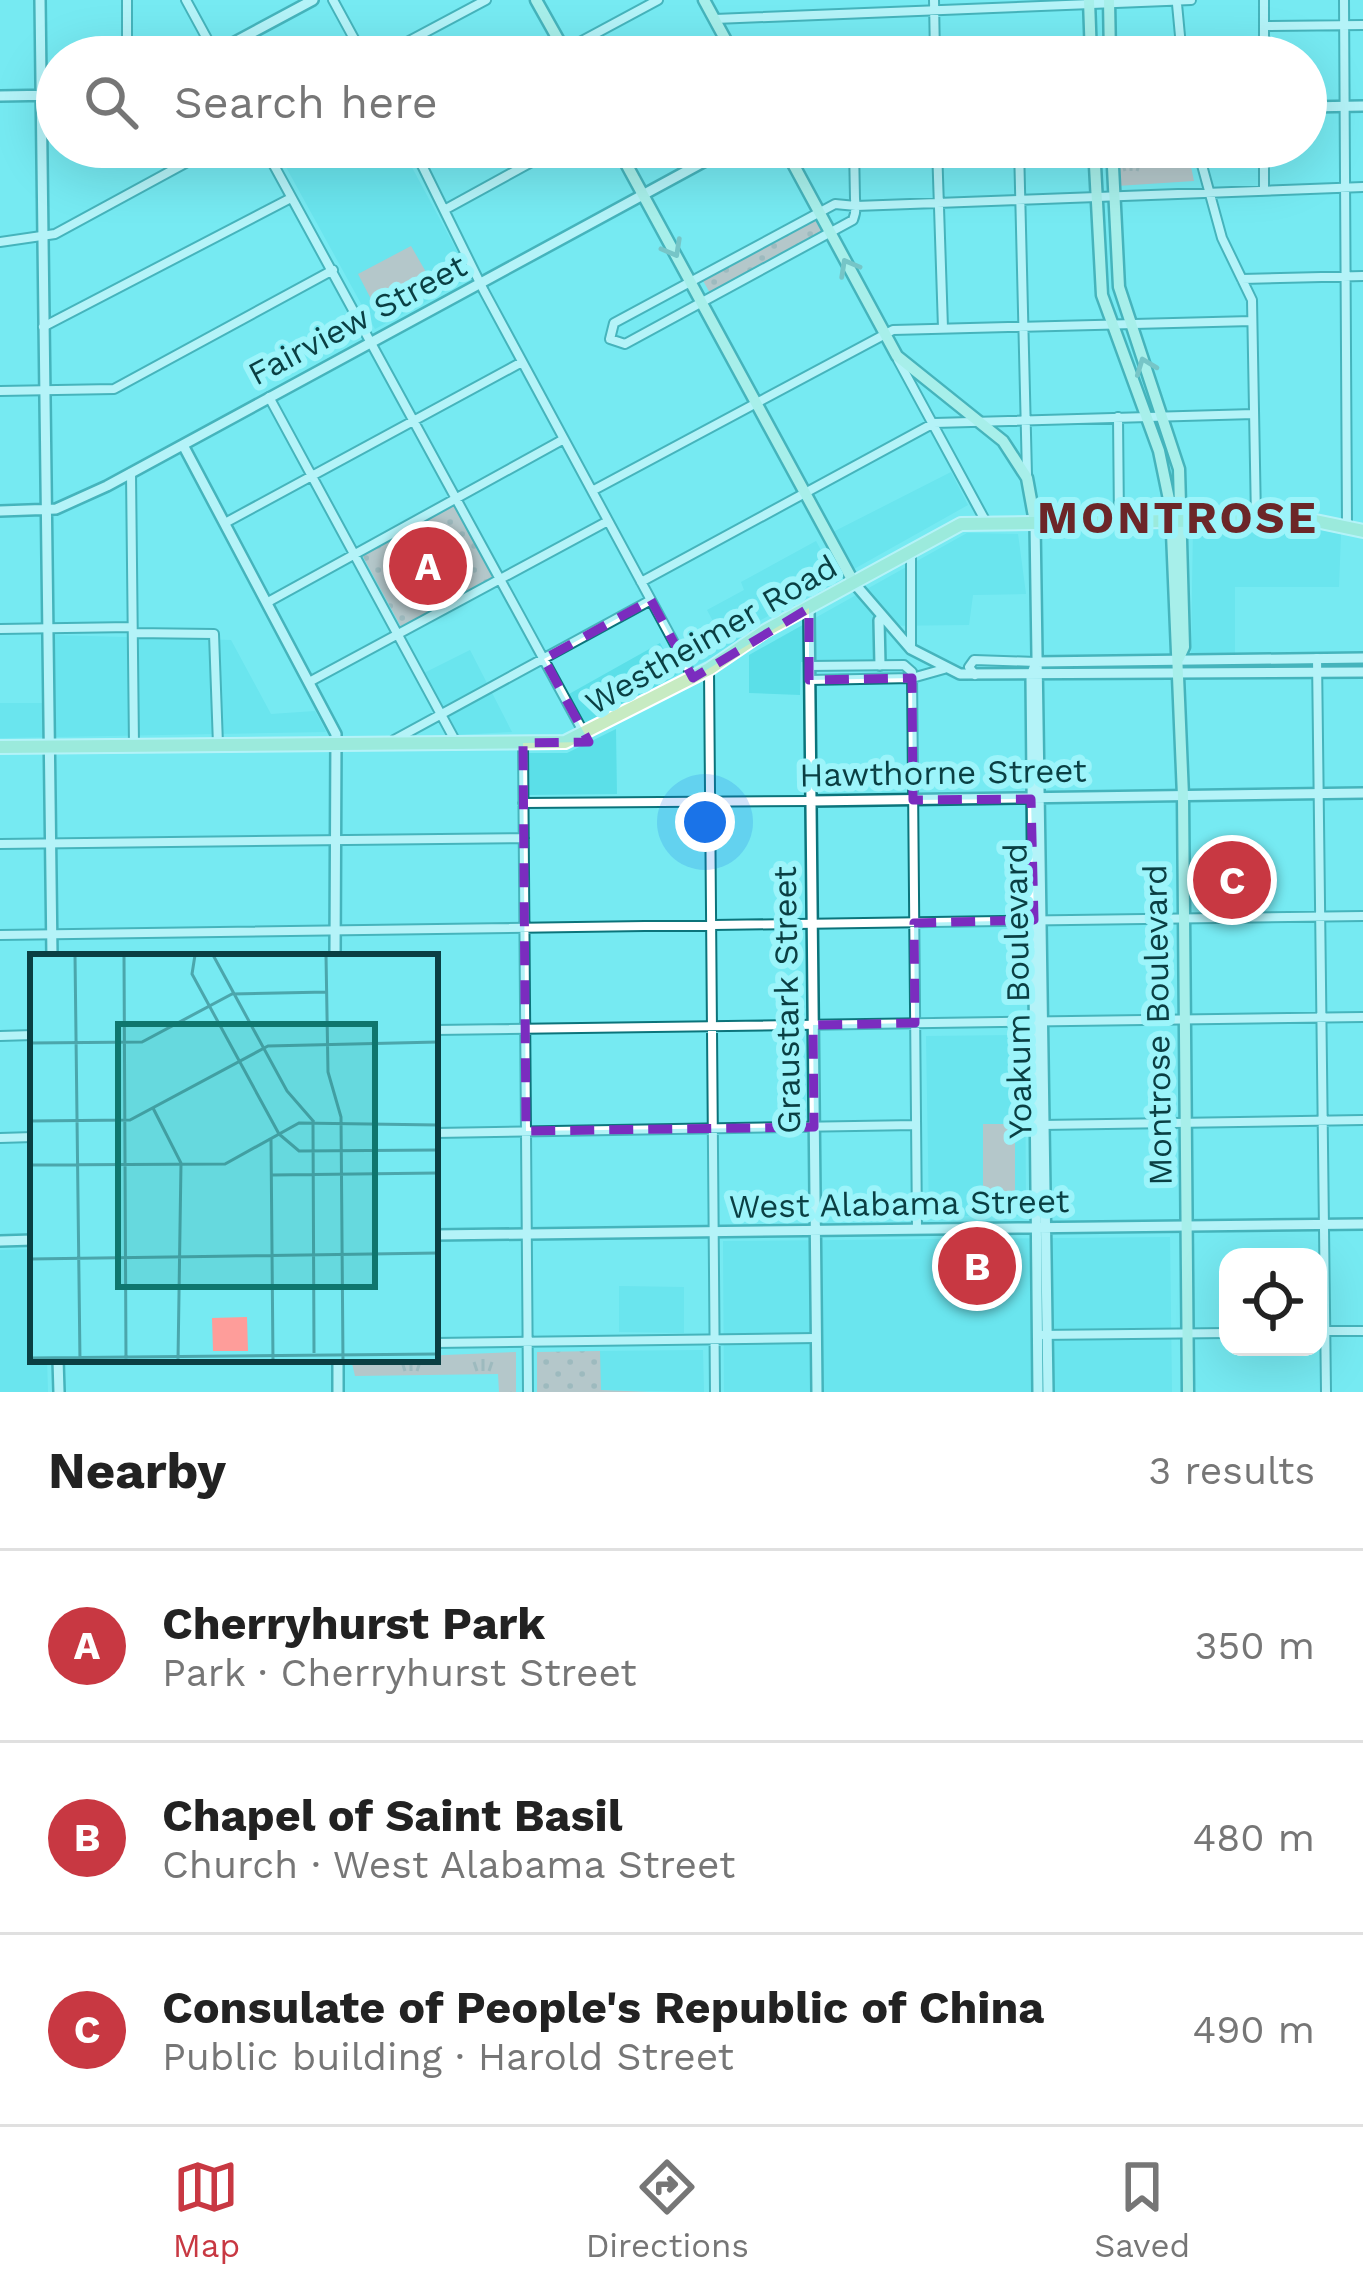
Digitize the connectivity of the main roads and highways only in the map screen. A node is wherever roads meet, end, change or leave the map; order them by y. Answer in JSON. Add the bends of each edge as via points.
{"nodes":[{"id":1,"x":536,"y":0,"type":"edge"},
{"id":2,"x":704,"y":0,"type":"edge"},
{"id":3,"x":1089,"y":3,"type":"edge"},
{"id":4,"x":1109,"y":3,"type":"edge"},
{"id":5,"x":557,"y":36,"type":"edge"},
{"id":6,"x":722,"y":36,"type":"edge"},
{"id":7,"x":1090,"y":36,"type":"edge"},
{"id":8,"x":1110,"y":36,"type":"edge"},
{"id":9,"x":628,"y":168,"type":"edge"},
{"id":10,"x":795,"y":168,"type":"edge"},
{"id":11,"x":1094,"y":168,"type":"edge"},
{"id":12,"x":1112,"y":168,"type":"edge"},
{"id":13,"x":1177,"y":520,"type":"junction"},
{"id":14,"x":1035,"y":522,"type":"junction"},
{"id":15,"x":1363,"y":531,"type":"edge"},
{"id":16,"x":854,"y":583,"type":"junction"},
{"id":17,"x":0,"y":747,"type":"edge"},
{"id":18,"x":1188,"y":1392,"type":"edge"}],
"edges":[{"from":1,"to":5,"type":"main road"},
{"from":2,"to":6,"type":"main road"},
{"from":3,"to":7,"type":"main road"},
{"from":4,"to":8,"type":"main road"},
{"from":9,"to":16,"type":"main road","one_way":true},
{"from":14,"to":10,"type":"main road","one_way":true,"via":[[1027,478],[1003,441],[897,356]]},
{"from":11,"to":13,"type":"main road","name":"Montrose Boulevard","via":[[1097,266],[1110,323]]},
{"from":13,"to":12,"type":"main road","name":"Montrose Boulevard","one_way":true,"via":[[1179,470],[1114,256]]},
{"from":13,"to":14,"type":"main road","name":"Westheimer Road"},
{"from":13,"to":15,"type":"main road","name":"Westheimer Road"},
{"from":13,"to":18,"type":"main road","name":"Montrose Boulevard"},
{"from":14,"to":16,"type":"main road","name":"Westheimer Road","via":[[951,528]]},
{"from":16,"to":17,"type":"main road","name":"Westheimer Road","via":[[586,736]]}]}
